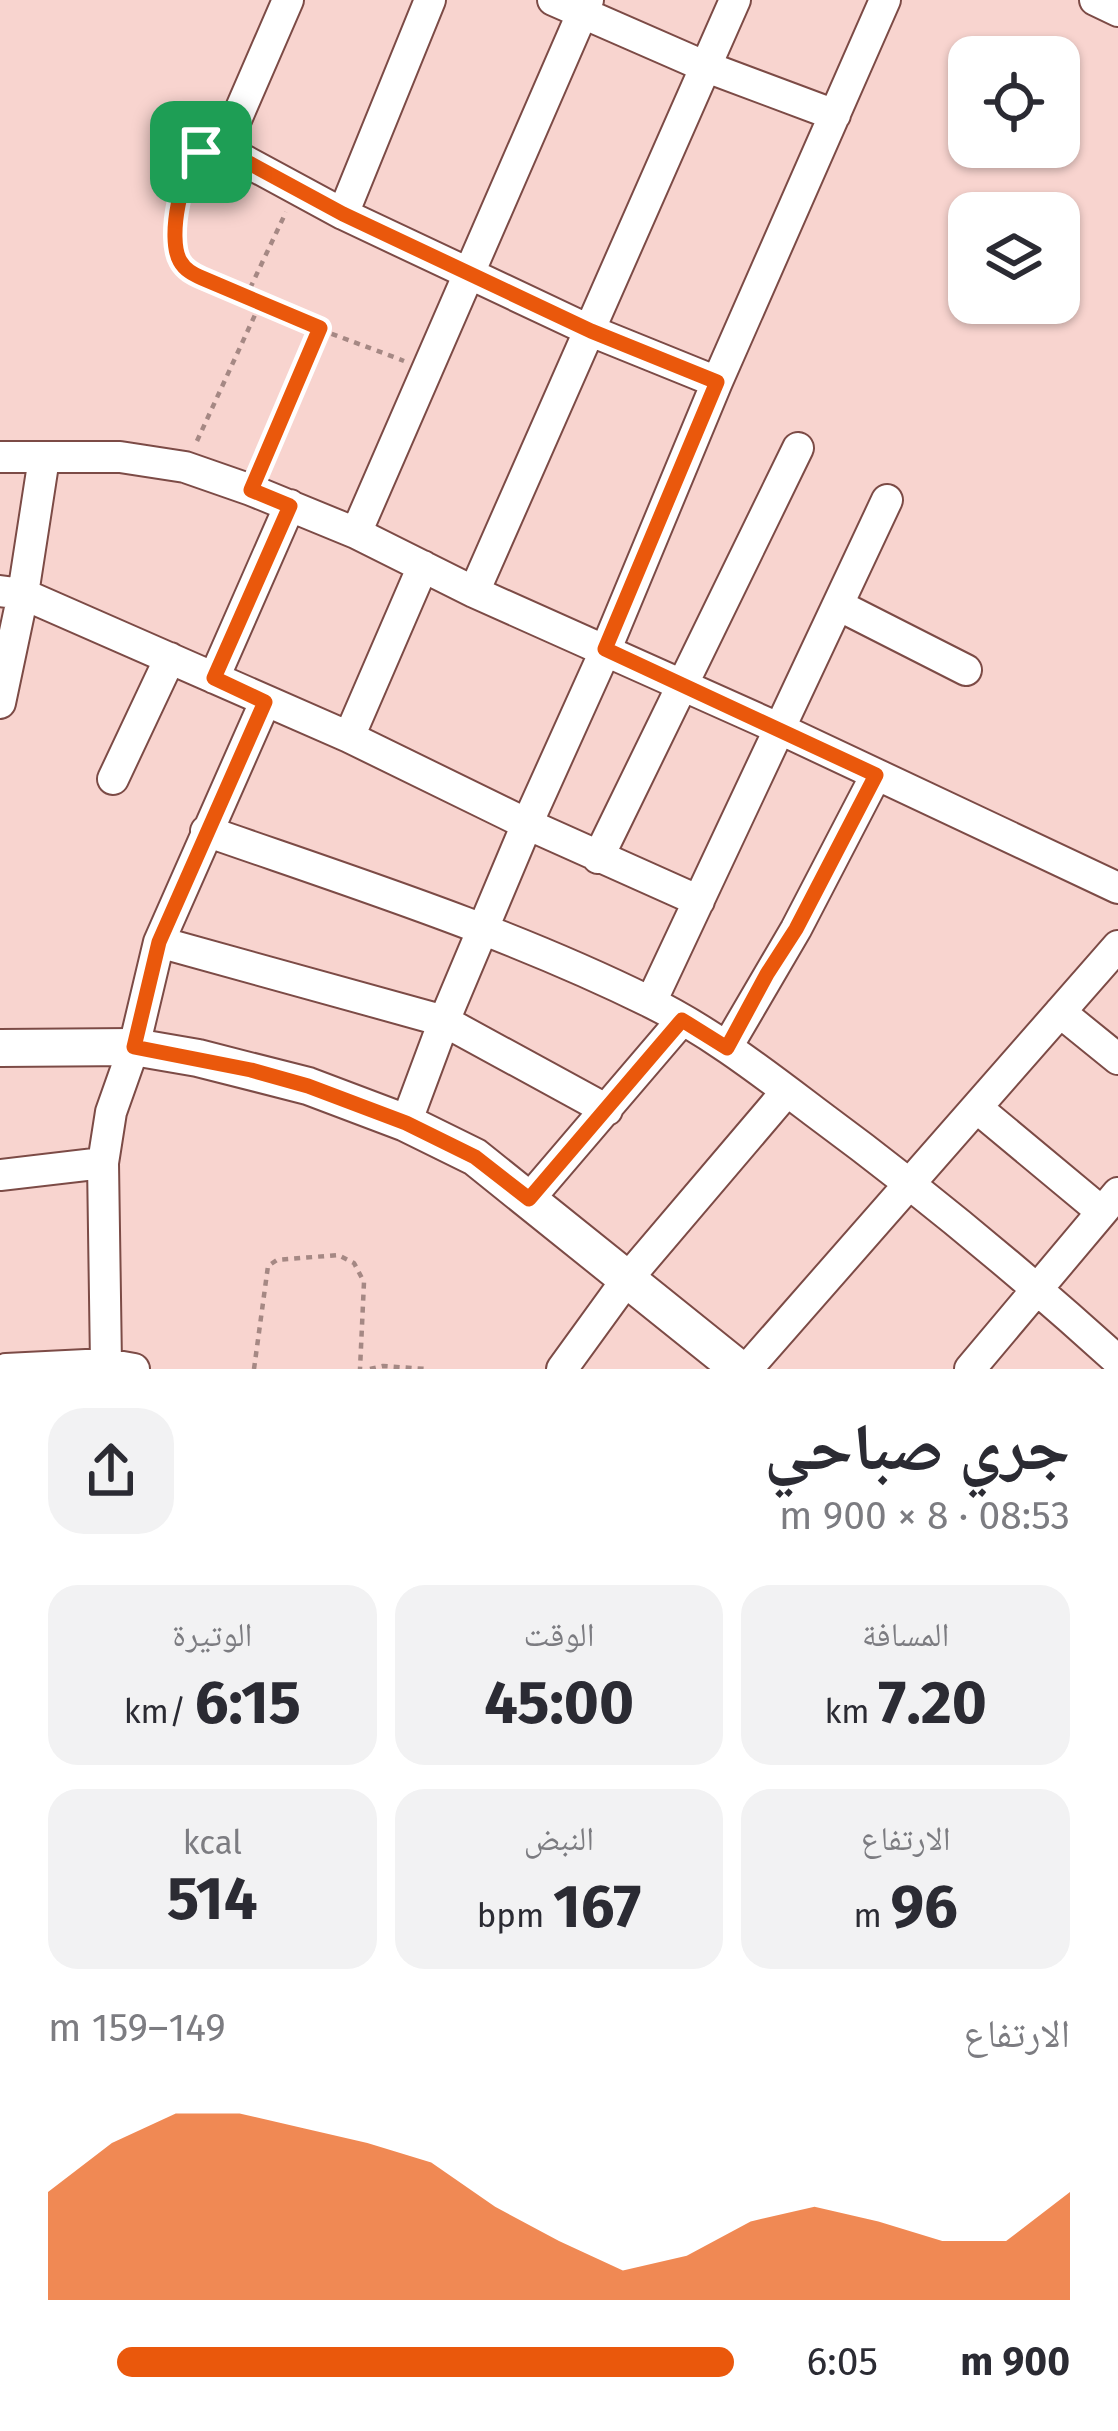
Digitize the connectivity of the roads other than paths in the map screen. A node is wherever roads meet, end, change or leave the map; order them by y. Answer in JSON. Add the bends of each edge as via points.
{"nodes":[{"id":1,"x":288,"y":0,"type":"edge"},
{"id":2,"x":430,"y":0,"type":"edge"},
{"id":3,"x":553,"y":0,"type":"edge"},
{"id":4,"x":735,"y":0,"type":"edge"},
{"id":5,"x":885,"y":0,"type":"edge"},
{"id":6,"x":1095,"y":0,"type":"edge"},
{"id":7,"x":585,"y":7,"type":"edge"},
{"id":8,"x":1118,"y":10,"type":"edge"},
{"id":9,"x":704,"y":66,"type":"junction"},
{"id":10,"x":835,"y":115,"type":"junction"},
{"id":11,"x":343,"y":214,"type":"junction"},
{"id":12,"x":470,"y":272,"type":"junction"},
{"id":13,"x":591,"y":331,"type":"junction"},
{"id":14,"x":717,"y":382,"type":"junction"},
{"id":15,"x":798,"y":448,"type":"dead end"},
{"id":16,"x":0,"y":457,"type":"edge"},
{"id":17,"x":44,"y":458,"type":"junction"},
{"id":18,"x":887,"y":500,"type":"dead end"},
{"id":19,"x":290,"y":506,"type":"junction"},
{"id":20,"x":356,"y":533,"type":"junction"},
{"id":21,"x":423,"y":566,"type":"junction"},
{"id":22,"x":11,"y":592,"type":"edge"},
{"id":23,"x":474,"y":592,"type":"junction"},
{"id":24,"x":838,"y":605,"type":"junction"},
{"id":25,"x":605,"y":649,"type":"junction"},
{"id":26,"x":170,"y":658,"type":"junction"},
{"id":27,"x":966,"y":670,"type":"dead end"},
{"id":28,"x":214,"y":678,"type":"junction"},
{"id":29,"x":683,"y":685,"type":"junction"},
{"id":30,"x":265,"y":702,"type":"junction"},
{"id":31,"x":0,"y":703,"type":"edge"},
{"id":32,"x":778,"y":728,"type":"junction"},
{"id":33,"x":349,"y":737,"type":"junction"},
{"id":34,"x":876,"y":775,"type":"junction"},
{"id":35,"x":113,"y":779,"type":"dead end"},
{"id":36,"x":526,"y":824,"type":"junction"},
{"id":37,"x":206,"y":831,"type":"junction"},
{"id":38,"x":598,"y":858,"type":"junction"},
{"id":39,"x":1118,"y":888,"type":"edge"},
{"id":40,"x":699,"y":901,"type":"junction"},
{"id":41,"x":484,"y":928,"type":"junction"},
{"id":42,"x":159,"y":942,"type":"junction"},
{"id":43,"x":1118,"y":946,"type":"edge"},
{"id":44,"x":651,"y":1002,"type":"junction"},
{"id":45,"x":1060,"y":1012,"type":"junction"},
{"id":46,"x":682,"y":1020,"type":"junction"},
{"id":47,"x":444,"y":1022,"type":"junction"},
{"id":48,"x":134,"y":1047,"type":"junction"},
{"id":49,"x":0,"y":1048,"type":"edge"},
{"id":50,"x":727,"y":1048,"type":"junction"},
{"id":51,"x":1118,"y":1059,"type":"edge"},
{"id":52,"x":787,"y":1091,"type":"junction"},
{"id":53,"x":977,"y":1108,"type":"junction"},
{"id":54,"x":607,"y":1110,"type":"junction"},
{"id":55,"x":406,"y":1123,"type":"junction"},
{"id":56,"x":103,"y":1163,"type":"junction"},
{"id":57,"x":0,"y":1175,"type":"edge"},
{"id":58,"x":909,"y":1181,"type":"junction"},
{"id":59,"x":529,"y":1199,"type":"junction"},
{"id":60,"x":1110,"y":1202,"type":"edge"},
{"id":61,"x":628,"y":1278,"type":"junction"},
{"id":62,"x":1037,"y":1288,"type":"junction"},
{"id":63,"x":1118,"y":1361,"type":"edge"},
{"id":64,"x":120,"y":1366,"type":"edge"},
{"id":65,"x":65,"y":1368,"type":"edge"},
{"id":66,"x":6,"y":1369,"type":"edge"},
{"id":67,"x":562,"y":1369,"type":"edge"},
{"id":68,"x":743,"y":1369,"type":"edge"},
{"id":69,"x":970,"y":1369,"type":"edge"}],
"edges":[{"from":1,"to":11,"type":"street","via":[[228,143],[236,156]]},
{"from":2,"to":11,"type":"street"},
{"from":3,"to":7,"type":"street"},
{"from":4,"to":9,"type":"street"},
{"from":5,"to":10,"type":"street"},
{"from":6,"to":8,"type":"street"},
{"from":7,"to":9,"type":"street"},
{"from":7,"to":12,"type":"street"},
{"from":9,"to":10,"type":"street"},
{"from":9,"to":13,"type":"street"},
{"from":10,"to":14,"type":"street"},
{"from":11,"to":12,"type":"street"},
{"from":12,"to":13,"type":"street"},
{"from":12,"to":20,"type":"street"},
{"from":13,"to":14,"type":"street"},
{"from":13,"to":23,"type":"street"},
{"from":14,"to":25,"type":"street"},
{"from":15,"to":29,"type":"street"},
{"from":16,"to":17,"type":"street"},
{"from":17,"to":19,"type":"street","via":[[184,467]]},
{"from":17,"to":22,"type":"street"},
{"from":18,"to":24,"type":"street"},
{"from":19,"to":20,"type":"street"},
{"from":19,"to":28,"type":"street"},
{"from":20,"to":21,"type":"street"},
{"from":21,"to":23,"type":"street"},
{"from":21,"to":33,"type":"street"},
{"from":22,"to":26,"type":"street"},
{"from":22,"to":31,"type":"street"},
{"from":23,"to":25,"type":"street"},
{"from":24,"to":27,"type":"street"},
{"from":24,"to":32,"type":"street"},
{"from":25,"to":29,"type":"street"},
{"from":25,"to":36,"type":"street"},
{"from":26,"to":28,"type":"street"},
{"from":26,"to":35,"type":"street"},
{"from":28,"to":30,"type":"street"},
{"from":29,"to":32,"type":"street"},
{"from":29,"to":38,"type":"street"},
{"from":30,"to":33,"type":"street"},
{"from":30,"to":37,"type":"street"},
{"from":32,"to":34,"type":"street"},
{"from":32,"to":40,"type":"street"},
{"from":33,"to":36,"type":"street"},
{"from":34,"to":39,"type":"street"},
{"from":34,"to":50,"type":"street"},
{"from":36,"to":38,"type":"street"},
{"from":36,"to":41,"type":"street"},
{"from":37,"to":41,"type":"street"},
{"from":37,"to":42,"type":"street"},
{"from":38,"to":40,"type":"street"},
{"from":40,"to":44,"type":"street"},
{"from":41,"to":44,"type":"street"},
{"from":41,"to":47,"type":"street"},
{"from":42,"to":47,"type":"street"},
{"from":42,"to":48,"type":"street"},
{"from":43,"to":45,"type":"street"},
{"from":44,"to":46,"type":"street"},
{"from":45,"to":51,"type":"street"},
{"from":45,"to":53,"type":"street"},
{"from":46,"to":50,"type":"street"},
{"from":46,"to":54,"type":"street"},
{"from":47,"to":54,"type":"street"},
{"from":47,"to":55,"type":"street"},
{"from":48,"to":49,"type":"street"},
{"from":48,"to":55,"type":"street","via":[[251,1070]]},
{"from":48,"to":56,"type":"street"},
{"from":50,"to":52,"type":"street"},
{"from":52,"to":58,"type":"street"},
{"from":52,"to":61,"type":"street"},
{"from":53,"to":58,"type":"street"},
{"from":53,"to":60,"type":"street"},
{"from":54,"to":59,"type":"street"},
{"from":55,"to":59,"type":"street","via":[[475,1157]]},
{"from":56,"to":57,"type":"street"},
{"from":56,"to":64,"type":"street"},
{"from":58,"to":62,"type":"street"},
{"from":58,"to":68,"type":"street"},
{"from":59,"to":61,"type":"street"},
{"from":60,"to":62,"type":"street"},
{"from":61,"to":67,"type":"street"},
{"from":61,"to":68,"type":"street"},
{"from":62,"to":63,"type":"street"},
{"from":62,"to":69,"type":"street"},
{"from":64,"to":65,"type":"street"},
{"from":65,"to":66,"type":"street"}]}
